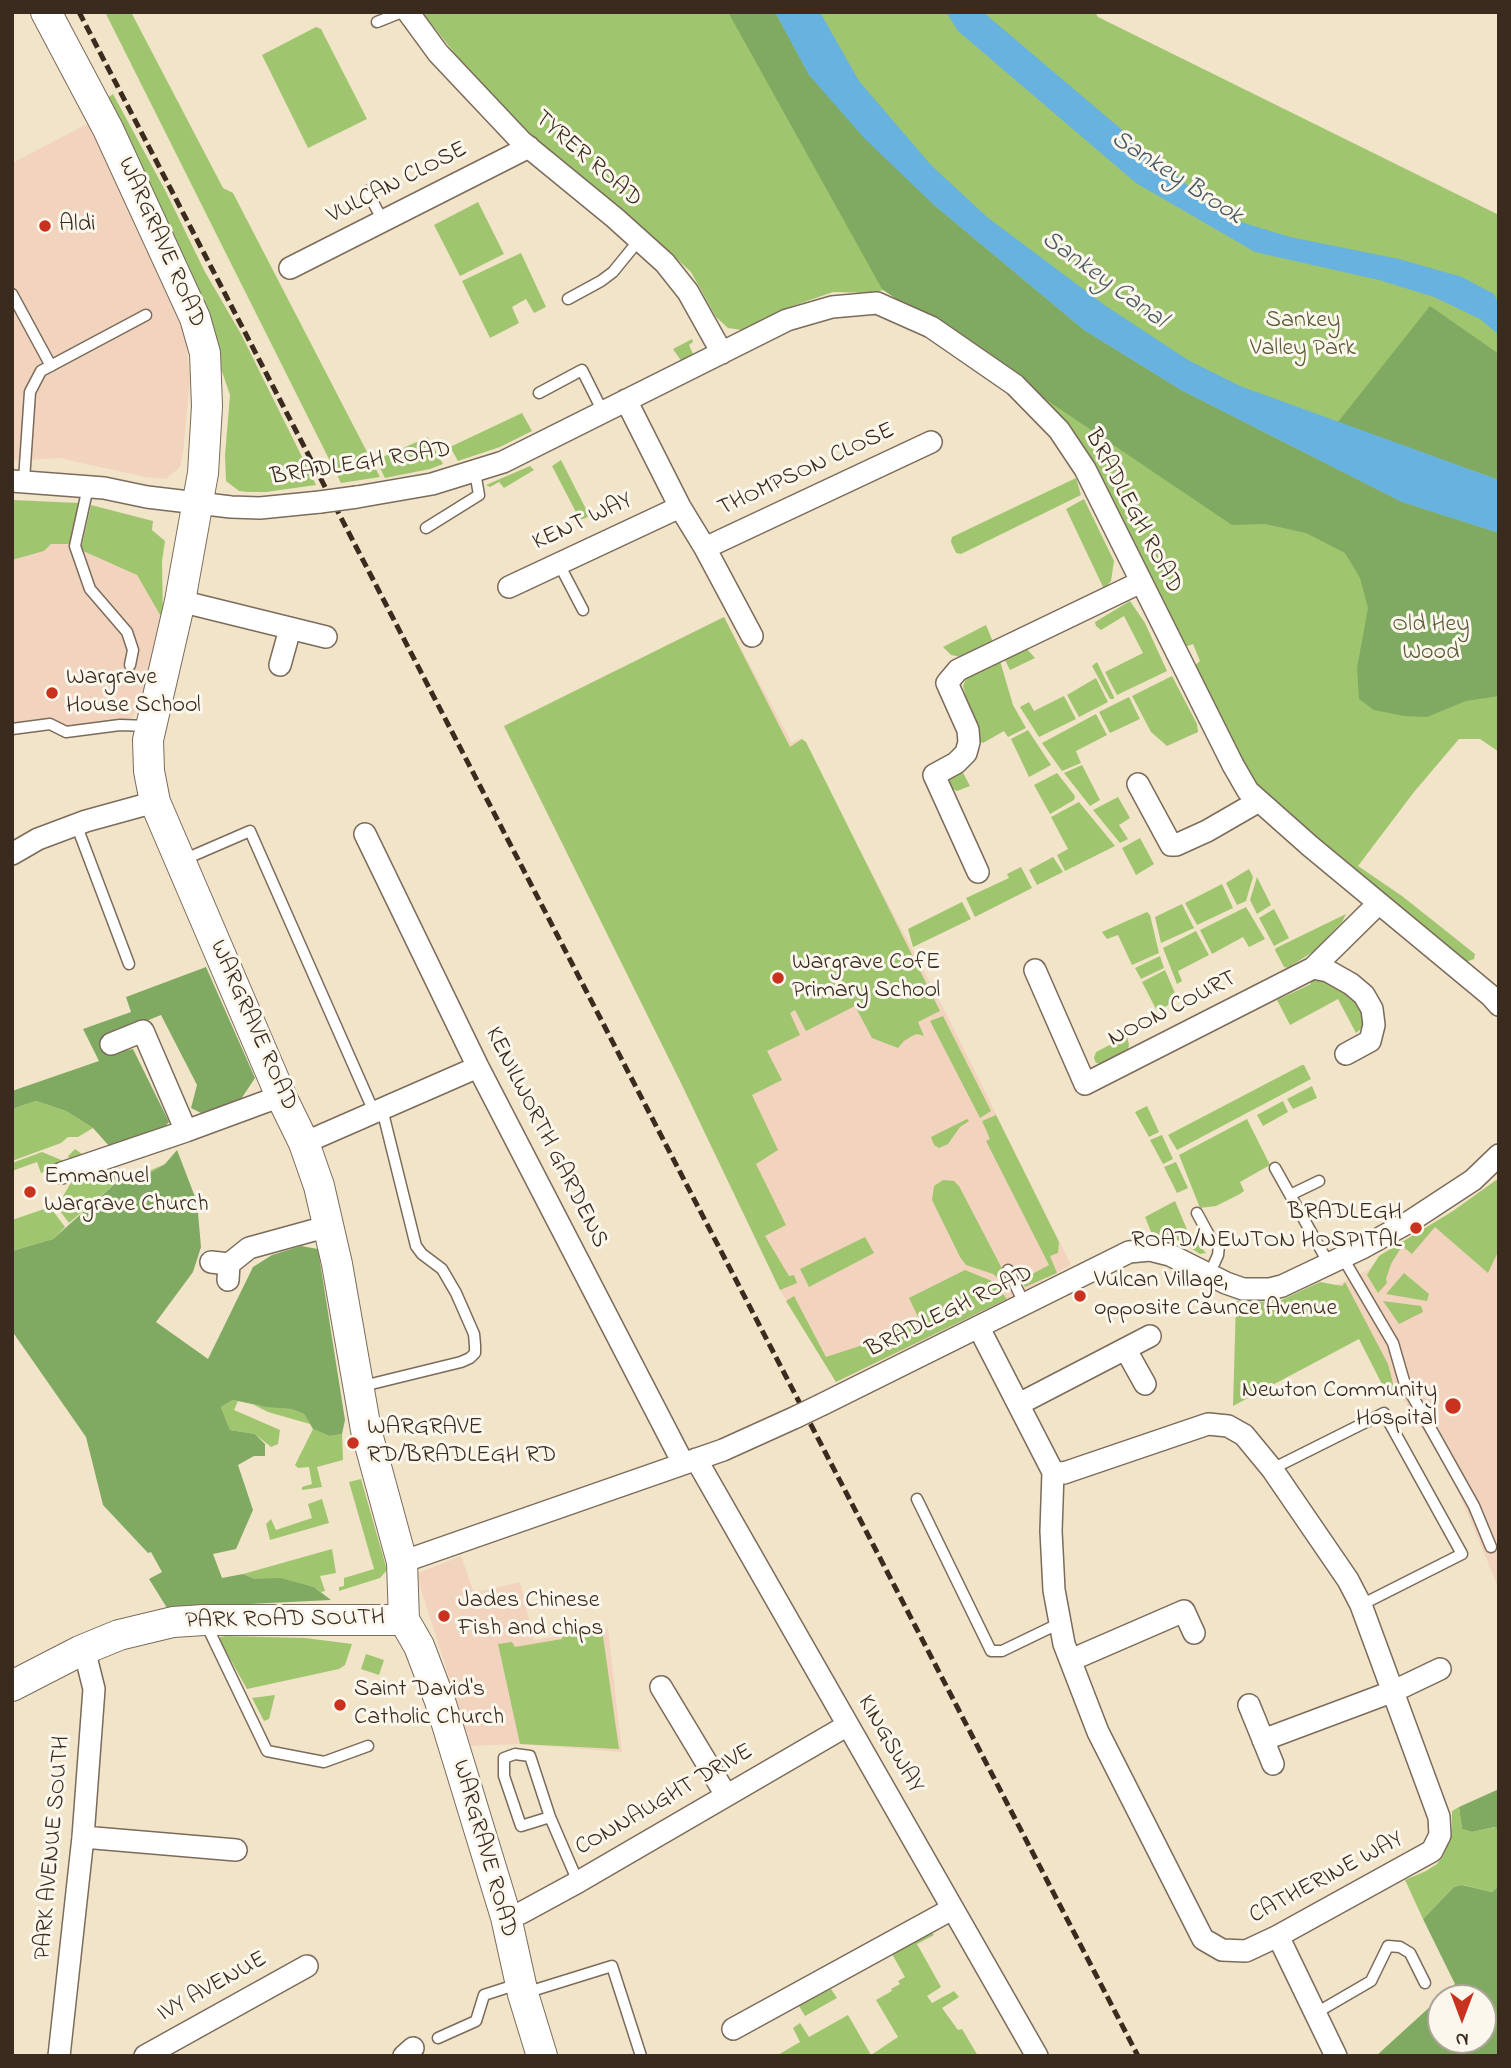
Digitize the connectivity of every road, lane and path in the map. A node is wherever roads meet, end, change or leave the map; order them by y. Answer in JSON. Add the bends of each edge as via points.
{"nodes":[{"id":1,"x":46,"y":12,"type":"edge"},
{"id":2,"x":402,"y":12,"type":"edge"},
{"id":3,"x":408,"y":12,"type":"edge"},
{"id":4,"x":377,"y":22,"type":"dead end"},
{"id":5,"x":529,"y":147,"type":"junction"},
{"id":6,"x":367,"y":191,"type":"dead end"},
{"id":7,"x":383,"y":221,"type":"junction"},
{"id":8,"x":639,"y":240,"type":"junction"},
{"id":9,"x":290,"y":268,"type":"dead end"},
{"id":10,"x":12,"y":294,"type":"edge"},
{"id":11,"x":568,"y":299,"type":"dead end"},
{"id":12,"x":146,"y":315,"type":"dead end"},
{"id":13,"x":722,"y":353,"type":"junction"},
{"id":14,"x":51,"y":366,"type":"junction"},
{"id":15,"x":539,"y":393,"type":"dead end"},
{"id":16,"x":626,"y":400,"type":"junction"},
{"id":17,"x":603,"y":412,"type":"junction"},
{"id":18,"x":931,"y":442,"type":"dead end"},
{"id":19,"x":475,"y":472,"type":"junction"},
{"id":20,"x":18,"y":481,"type":"edge"},
{"id":21,"x":88,"y":487,"type":"junction"},
{"id":22,"x":198,"y":504,"type":"junction"},
{"id":23,"x":680,"y":507,"type":"junction"},
{"id":24,"x":426,"y":528,"type":"dead end"},
{"id":25,"x":705,"y":548,"type":"junction"},
{"id":26,"x":559,"y":564,"type":"junction"},
{"id":27,"x":1141,"y":582,"type":"junction"},
{"id":28,"x":509,"y":587,"type":"dead end"},
{"id":29,"x":180,"y":601,"type":"junction"},
{"id":30,"x":583,"y":610,"type":"dead end"},
{"id":31,"x":290,"y":629,"type":"junction"},
{"id":32,"x":752,"y":636,"type":"dead end"},
{"id":33,"x":326,"y":638,"type":"dead end"},
{"id":34,"x":130,"y":665,"type":"dead end"},
{"id":35,"x":279,"y":665,"type":"dead end"},
{"id":36,"x":151,"y":726,"type":"junction"},
{"id":37,"x":12,"y":729,"type":"edge"},
{"id":38,"x":1138,"y":784,"type":"dead end"},
{"id":39,"x":1259,"y":801,"type":"junction"},
{"id":40,"x":155,"y":803,"type":"junction"},
{"id":41,"x":76,"y":824,"type":"junction"},
{"id":42,"x":365,"y":834,"type":"dead end"},
{"id":43,"x":14,"y":852,"type":"edge"},
{"id":44,"x":180,"y":861,"type":"junction"},
{"id":45,"x":978,"y":873,"type":"dead end"},
{"id":46,"x":1379,"y":903,"type":"junction"},
{"id":47,"x":129,"y":964,"type":"dead end"},
{"id":48,"x":1313,"y":968,"type":"junction"},
{"id":49,"x":1035,"y":970,"type":"dead end"},
{"id":50,"x":1499,"y":1005,"type":"edge"},
{"id":51,"x":111,"y":1044,"type":"dead end"},
{"id":52,"x":1346,"y":1054,"type":"dead end"},
{"id":53,"x":478,"y":1068,"type":"junction"},
{"id":54,"x":281,"y":1096,"type":"junction"},
{"id":55,"x":378,"y":1111,"type":"junction"},
{"id":56,"x":186,"y":1131,"type":"junction"},
{"id":57,"x":304,"y":1143,"type":"junction"},
{"id":58,"x":1499,"y":1155,"type":"edge"},
{"id":59,"x":1275,"y":1168,"type":"dead end"},
{"id":60,"x":62,"y":1173,"type":"dead end"},
{"id":61,"x":1319,"y":1181,"type":"dead end"},
{"id":62,"x":1290,"y":1195,"type":"junction"},
{"id":63,"x":1197,"y":1213,"type":"dead end"},
{"id":64,"x":330,"y":1226,"type":"junction"},
{"id":65,"x":1336,"y":1261,"type":"junction"},
{"id":66,"x":222,"y":1269,"type":"dead end"},
{"id":67,"x":1008,"y":1270,"type":"dead end"},
{"id":68,"x":1209,"y":1275,"type":"junction"},
{"id":69,"x":1025,"y":1305,"type":"junction"},
{"id":70,"x":979,"y":1328,"type":"junction"},
{"id":71,"x":1150,"y":1336,"type":"dead end"},
{"id":72,"x":1126,"y":1350,"type":"junction"},
{"id":73,"x":1145,"y":1384,"type":"dead end"},
{"id":74,"x":358,"y":1387,"type":"junction"},
{"id":75,"x":1019,"y":1404,"type":"junction"},
{"id":76,"x":690,"y":1461,"type":"junction"},
{"id":77,"x":1272,"y":1469,"type":"junction"},
{"id":78,"x":1053,"y":1472,"type":"junction"},
{"id":79,"x":917,"y":1499,"type":"dead end"},
{"id":80,"x":1491,"y":1547,"type":"dead end"},
{"id":81,"x":402,"y":1562,"type":"junction"},
{"id":82,"x":1361,"y":1605,"type":"junction"},
{"id":83,"x":204,"y":1619,"type":"junction"},
{"id":84,"x":404,"y":1620,"type":"junction"},
{"id":85,"x":1060,"y":1623,"type":"junction"},
{"id":86,"x":1194,"y":1633,"type":"dead end"},
{"id":87,"x":80,"y":1651,"type":"junction"},
{"id":88,"x":1071,"y":1660,"type":"junction"},
{"id":89,"x":1440,"y":1669,"type":"dead end"},
{"id":90,"x":12,"y":1686,"type":"edge"},
{"id":91,"x":661,"y":1687,"type":"dead end"},
{"id":92,"x":1394,"y":1691,"type":"junction"},
{"id":93,"x":1249,"y":1705,"type":"dead end"},
{"id":94,"x":848,"y":1725,"type":"junction"},
{"id":95,"x":1264,"y":1740,"type":"junction"},
{"id":96,"x":368,"y":1746,"type":"dead end"},
{"id":97,"x":1273,"y":1764,"type":"dead end"},
{"id":98,"x":726,"y":1795,"type":"junction"},
{"id":99,"x":550,"y":1817,"type":"junction"},
{"id":100,"x":83,"y":1837,"type":"junction"},
{"id":101,"x":236,"y":1850,"type":"dead end"},
{"id":102,"x":578,"y":1882,"type":"junction"},
{"id":103,"x":952,"y":1909,"type":"junction"},
{"id":104,"x":506,"y":1917,"type":"junction"},
{"id":105,"x":1278,"y":1936,"type":"junction"},
{"id":106,"x":307,"y":1966,"type":"dead end"},
{"id":107,"x":1425,"y":1983,"type":"dead end"},
{"id":108,"x":522,"y":1989,"type":"junction"},
{"id":109,"x":1315,"y":2013,"type":"junction"},
{"id":110,"x":733,"y":2029,"type":"dead end"},
{"id":111,"x":438,"y":2038,"type":"dead end"},
{"id":112,"x":56,"y":2054,"type":"edge"},
{"id":113,"x":145,"y":2056,"type":"edge"},
{"id":114,"x":542,"y":2056,"type":"edge"},
{"id":115,"x":641,"y":2056,"type":"edge"},
{"id":116,"x":1037,"y":2056,"type":"edge"},
{"id":117,"x":1336,"y":2056,"type":"edge"}],
"edges":[{"from":1,"to":22,"type":"street","name":"WARGRAVE ROAD","via":[[108,129],[203,340],[207,405]]},
{"from":2,"to":4,"type":"lane"},
{"from":3,"to":5,"type":"street","name":"TYRER ROAD","via":[[438,53]]},
{"from":5,"to":7,"type":"street","name":"VULCAN CLOSE"},
{"from":5,"to":8,"type":"street","name":"TYRER ROAD"},
{"from":6,"to":7,"type":"lane"},
{"from":7,"to":9,"type":"street","name":"VULCAN CLOSE"},
{"from":8,"to":11,"type":"lane","via":[[613,272]]},
{"from":8,"to":13,"type":"street","name":"TYRER ROAD","via":[[688,292]]},
{"from":10,"to":14,"type":"lane"},
{"from":12,"to":14,"type":"lane"},
{"from":13,"to":16,"type":"street","name":"BRADLEGH ROAD"},
{"from":13,"to":27,"type":"street","name":"BRADLEGH ROAD","via":[[787,320],[832,307],[877,303],[931,327],[1015,384],[1059,430],[1085,469]]},
{"from":14,"to":20,"type":"lane","via":[[41,371],[30,392]]},
{"from":15,"to":17,"type":"lane","via":[[582,370]]},
{"from":16,"to":17,"type":"street","name":"BRADLEGH ROAD"},
{"from":16,"to":23,"type":"street"},
{"from":17,"to":19,"type":"street","name":"BRADLEGH ROAD"},
{"from":18,"to":25,"type":"street","name":"THOMPSON CLOSE"},
{"from":19,"to":22,"type":"street","name":"BRADLEGH ROAD","bridge":true,"via":[[432,484],[320,502],[260,508]]},
{"from":19,"to":24,"type":"lane","via":[[479,495]]},
{"from":20,"to":21,"type":"street","name":"BRADLEGH ROAD"},
{"from":21,"to":22,"type":"street","name":"BRADLEGH ROAD"},
{"from":21,"to":34,"type":"lane","via":[[75,547],[90,589],[127,632],[133,650]]},
{"from":22,"to":29,"type":"street","name":"WARGRAVE ROAD"},
{"from":23,"to":25,"type":"street"},
{"from":23,"to":26,"type":"street","name":"KENT WAY"},
{"from":25,"to":32,"type":"street"},
{"from":26,"to":28,"type":"street","name":"KENT WAY"},
{"from":26,"to":30,"type":"lane"},
{"from":27,"to":39,"type":"street","name":"BRADLEGH ROAD","via":[[1233,765]]},
{"from":27,"to":45,"type":"street","via":[[958,670],[947,683],[969,742],[956,763],[934,775]]},
{"from":29,"to":31,"type":"street"},
{"from":29,"to":36,"type":"street","name":"WARGRAVE ROAD"},
{"from":31,"to":33,"type":"street"},
{"from":31,"to":35,"type":"street"},
{"from":36,"to":37,"type":"lane","via":[[66,732],[50,724]]},
{"from":36,"to":40,"type":"street","name":"WARGRAVE ROAD","via":[[149,771]]},
{"from":38,"to":39,"type":"street","via":[[1171,845],[1208,831]]},
{"from":39,"to":46,"type":"street","name":"BRADLEGH ROAD"},
{"from":40,"to":41,"type":"street"},
{"from":40,"to":44,"type":"street","name":"WARGRAVE ROAD"},
{"from":41,"to":43,"type":"street"},
{"from":41,"to":47,"type":"lane"},
{"from":42,"to":53,"type":"street","name":"KENILWORTH GARDENS"},
{"from":44,"to":54,"type":"street","name":"WARGRAVE ROAD"},
{"from":44,"to":55,"type":"lane","via":[[250,831]]},
{"from":46,"to":48,"type":"street","name":"NOON COURT"},
{"from":46,"to":50,"type":"street","name":"BRADLEGH ROAD"},
{"from":48,"to":49,"type":"street","name":"NOON COURT","via":[[1085,1084]]},
{"from":48,"to":52,"type":"street","via":[[1350,984],[1372,1009],[1370,1041]]},
{"from":51,"to":56,"type":"street","via":[[143,1031]]},
{"from":53,"to":55,"type":"street"},
{"from":53,"to":76,"type":"street","name":"KENILWORTH GARDENS"},
{"from":54,"to":56,"type":"street"},
{"from":54,"to":57,"type":"street","name":"WARGRAVE ROAD"},
{"from":55,"to":57,"type":"street"},
{"from":55,"to":74,"type":"lane","via":[[416,1246],[442,1269],[474,1334],[475,1353],[461,1362]]},
{"from":56,"to":60,"type":"street"},
{"from":57,"to":64,"type":"street","name":"WARGRAVE ROAD"},
{"from":58,"to":65,"type":"street","name":"BRADLEGH ROAD","via":[[1473,1180],[1409,1222]]},
{"from":59,"to":62,"type":"lane"},
{"from":61,"to":62,"type":"lane"},
{"from":62,"to":65,"type":"lane"},
{"from":63,"to":68,"type":"lane","via":[[1219,1245]]},
{"from":64,"to":66,"type":"street","via":[[249,1248]]},
{"from":64,"to":74,"type":"street","name":"WARGRAVE ROAD"},
{"from":65,"to":68,"type":"street","name":"BRADLEGH ROAD","via":[[1270,1289],[1243,1289]]},
{"from":65,"to":80,"type":"lane","via":[[1393,1343],[1404,1381],[1474,1506]]},
{"from":67,"to":69,"type":"lane"},
{"from":68,"to":69,"type":"street","name":"BRADLEGH ROAD","via":[[1170,1255],[1139,1250]]},
{"from":69,"to":70,"type":"street","name":"BRADLEGH ROAD"},
{"from":70,"to":75,"type":"street","name":"CATHERINE WAY"},
{"from":70,"to":76,"type":"street","name":"BRADLEGH ROAD","bridge":true,"via":[[749,1440]]},
{"from":71,"to":72,"type":"street"},
{"from":72,"to":73,"type":"street"},
{"from":72,"to":75,"type":"street"},
{"from":74,"to":81,"type":"street","name":"WARGRAVE ROAD"},
{"from":75,"to":78,"type":"street","name":"CATHERINE WAY"},
{"from":76,"to":81,"type":"street","name":"BRADLEGH ROAD"},
{"from":76,"to":94,"type":"street","name":"KINGSWAY"},
{"from":77,"to":78,"type":"street","name":"CATHERINE WAY","via":[[1244,1435],[1228,1426],[1208,1424],[1064,1473]]},
{"from":77,"to":82,"type":"street","name":"CATHERINE WAY"},
{"from":77,"to":82,"type":"lane","via":[[1384,1413],[1462,1554]]},
{"from":78,"to":85,"type":"street","name":"CATHERINE WAY","via":[[1051,1531]]},
{"from":79,"to":85,"type":"lane","via":[[991,1651],[1002,1651]]},
{"from":81,"to":84,"type":"street","name":"WARGRAVE ROAD"},
{"from":82,"to":92,"type":"street","name":"CATHERINE WAY"},
{"from":83,"to":84,"type":"street","name":"PARK ROAD SOUTH"},
{"from":83,"to":87,"type":"street","name":"PARK ROAD SOUTH","via":[[119,1635]]},
{"from":83,"to":96,"type":"lane","via":[[267,1751],[324,1762]]},
{"from":84,"to":104,"type":"street","name":"WARGRAVE ROAD","via":[[440,1701]]},
{"from":85,"to":88,"type":"street","name":"CATHERINE WAY"},
{"from":86,"to":88,"type":"street","via":[[1184,1612]]},
{"from":87,"to":90,"type":"street","name":"PARK ROAD SOUTH"},
{"from":87,"to":100,"type":"street","name":"PARK AVENUE SOUTH","via":[[94,1689]]},
{"from":88,"to":105,"type":"street","name":"CATHERINE WAY","via":[[1098,1732],[1203,1939],[1233,1952]]},
{"from":89,"to":92,"type":"street"},
{"from":91,"to":98,"type":"street"},
{"from":92,"to":95,"type":"street"},
{"from":92,"to":105,"type":"street","name":"CATHERINE WAY","via":[[1439,1817],[1437,1843],[1423,1857]]},
{"from":93,"to":95,"type":"street"},
{"from":94,"to":98,"type":"street","name":"CONNAUGHT DRIVE"},
{"from":94,"to":103,"type":"street","name":"KINGSWAY"},
{"from":95,"to":97,"type":"street"},
{"from":98,"to":102,"type":"street","name":"CONNAUGHT DRIVE"},
{"from":99,"to":99,"type":"lane","via":[[530,1756],[504,1758],[504,1776],[521,1826]]},
{"from":99,"to":102,"type":"lane"},
{"from":100,"to":101,"type":"street"},
{"from":100,"to":112,"type":"street","name":"PARK AVENUE SOUTH"},
{"from":102,"to":104,"type":"street","name":"CONNAUGHT DRIVE"},
{"from":103,"to":110,"type":"street"},
{"from":103,"to":116,"type":"street","name":"KINGSWAY"},
{"from":104,"to":108,"type":"street","name":"WARGRAVE ROAD"},
{"from":105,"to":109,"type":"street"},
{"from":106,"to":113,"type":"street","name":"IVY AVENUE"},
{"from":107,"to":109,"type":"lane","via":[[1410,1953],[1388,1947],[1371,1981]]},
{"from":108,"to":111,"type":"lane","via":[[484,1996],[476,2021]]},
{"from":108,"to":114,"type":"street","name":"WARGRAVE ROAD"},
{"from":108,"to":115,"type":"lane","via":[[612,1966]]},
{"from":109,"to":117,"type":"street"}]}
